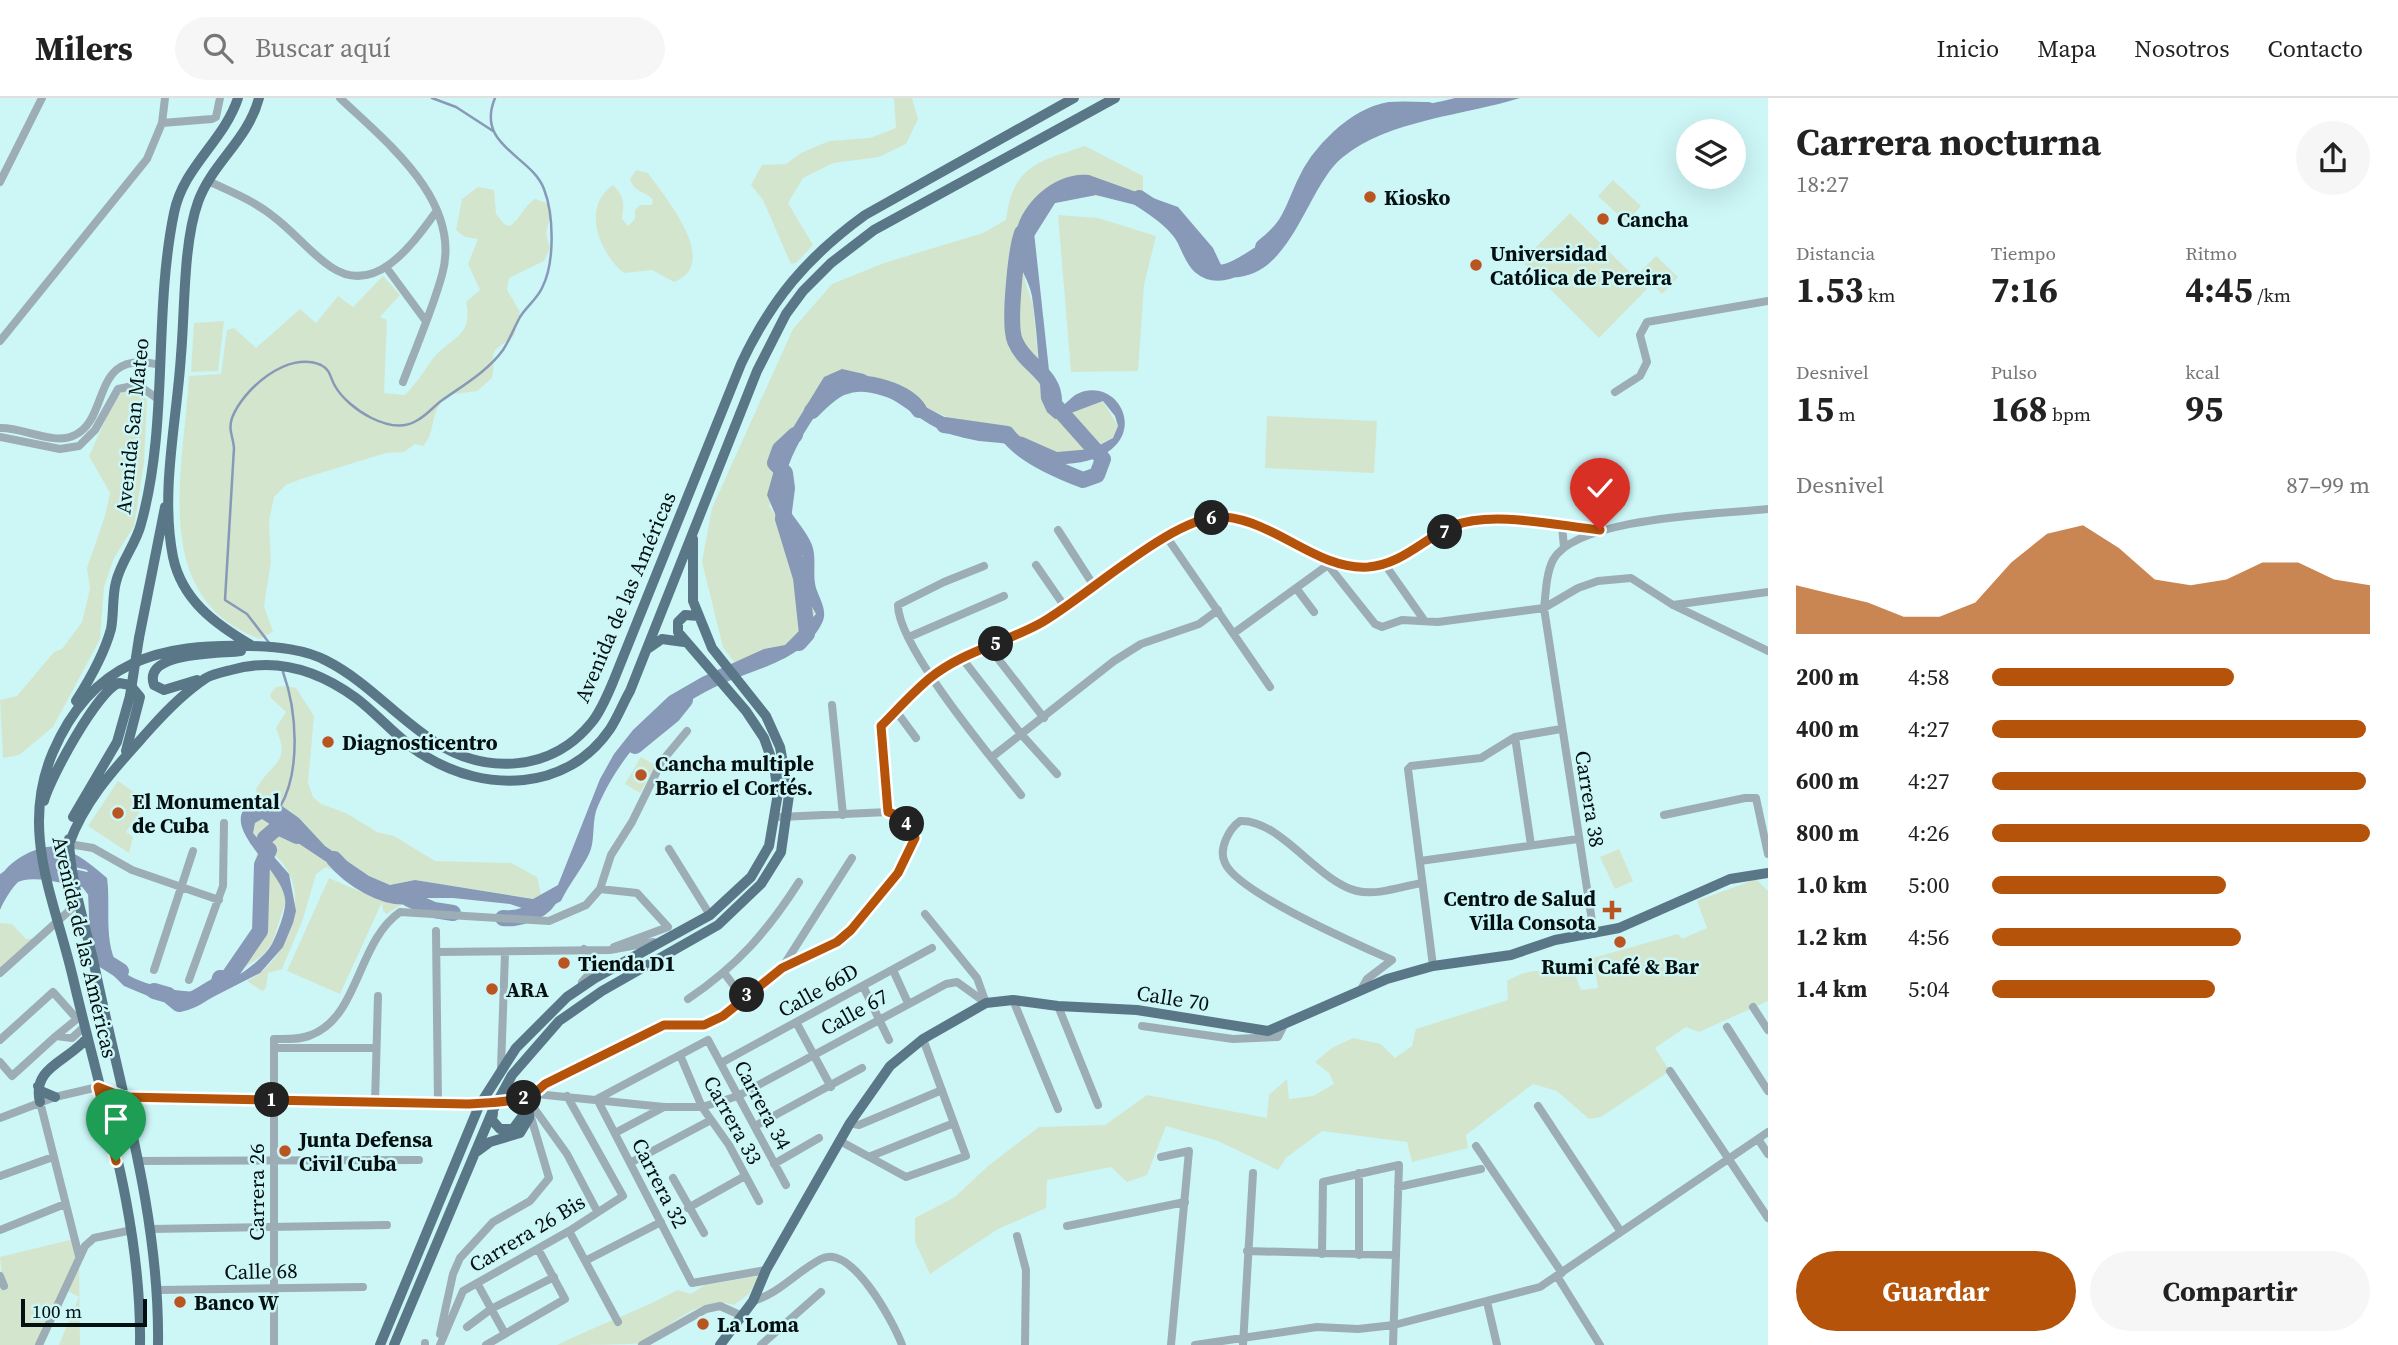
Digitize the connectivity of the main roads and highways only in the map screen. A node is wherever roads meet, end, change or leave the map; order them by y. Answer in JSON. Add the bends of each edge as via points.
{"nodes":[{"id":1,"x":238,"y":98,"type":"edge"},
{"id":2,"x":259,"y":98,"type":"edge"},
{"id":3,"x":1074,"y":98,"type":"edge"},
{"id":4,"x":1115,"y":98,"type":"edge"},
{"id":5,"x":711,"y":441,"type":"junction"},
{"id":6,"x":725,"y":449,"type":"junction"},
{"id":7,"x":169,"y":487,"type":"junction"},
{"id":8,"x":694,"y":530,"type":"junction"},
{"id":9,"x":699,"y":616,"type":"junction"},
{"id":10,"x":684,"y":642,"type":"junction"},
{"id":11,"x":259,"y":646,"type":"junction"},
{"id":12,"x":645,"y":654,"type":"junction"},
{"id":13,"x":209,"y":676,"type":"junction"},
{"id":14,"x":123,"y":757,"type":"junction"},
{"id":15,"x":38,"y":796,"type":"junction"},
{"id":16,"x":781,"y":817,"type":"junction"},
{"id":17,"x":37,"y":827,"type":"junction"},
{"id":18,"x":69,"y":844,"type":"junction"},
{"id":19,"x":1768,"y":873,"type":"edge"},
{"id":20,"x":56,"y":916,"type":"junction"},
{"id":21,"x":61,"y":934,"type":"junction"},
{"id":22,"x":85,"y":1032,"type":"junction"},
{"id":23,"x":38,"y":1086,"type":"junction"},
{"id":24,"x":55,"y":1097,"type":"road end"},
{"id":25,"x":40,"y":1102,"type":"road end"},
{"id":26,"x":493,"y":1110,"type":"junction"},
{"id":27,"x":473,"y":1155,"type":"junction"},
{"id":28,"x":719,"y":1344,"type":"edge"},
{"id":29,"x":140,"y":1345,"type":"edge"},
{"id":30,"x":158,"y":1345,"type":"edge"},
{"id":31,"x":380,"y":1345,"type":"edge"},
{"id":32,"x":394,"y":1345,"type":"edge"}],
"edges":[{"from":1,"to":15,"type":"main road","name":"Avenida San Mateo","via":[[223,131],[190,173],[177,201],[141,525],[116,579],[111,627],[96,666],[53,738],[41,770]]},
{"from":2,"to":7,"type":"main road","name":"Avenida San Mateo","via":[[242,139],[208,181],[197,205],[187,270]]},
{"from":3,"to":5,"type":"main road","name":"Avenida de las Américas","via":[[865,215],[808,262],[757,330]]},
{"from":4,"to":6,"type":"main road","name":"Avenida de las Américas","via":[[874,230],[831,263],[786,314]]},
{"from":5,"to":6,"type":"main road"},
{"from":5,"to":11,"type":"main road","name":"Avenida de las Américas","via":[[595,719],[544,757],[511,766],[463,757],[435,742],[343,670],[300,651]]},
{"from":6,"to":8,"type":"main road","name":"Avenida de las Américas"},
{"from":7,"to":11,"type":"main road","name":"Avenida San Mateo","via":[[173,557],[181,580],[205,614]]},
{"from":7,"to":18,"type":"main road","name":"Avenida San Mateo","bridge":true,"via":[[130,696],[117,742],[71,820]]},
{"from":8,"to":9,"type":"main road","via":[[692,587]]},
{"from":8,"to":12,"type":"main road","name":"Avenida de las Américas"},
{"from":9,"to":10,"type":"main road","via":[[689,613],[681,618],[677,627]]},
{"from":9,"to":16,"type":"main road","via":[[712,648],[757,703],[780,747],[789,795]]},
{"from":10,"to":12,"type":"main road","via":[[662,639]]},
{"from":10,"to":16,"type":"main road","via":[[764,738],[774,766]]},
{"from":11,"to":13,"type":"main road","via":[[169,660],[157,667],[152,679],[164,690]]},
{"from":11,"to":15,"type":"main road","name":"Avenida de las Américas","via":[[183,648],[122,666],[73,714],[49,761]]},
{"from":12,"to":13,"type":"main road","name":"Avenida de las Américas","via":[[630,691],[599,742],[568,766],[509,782],[473,778],[425,757],[357,699],[301,669],[263,665]]},
{"from":13,"to":14,"type":"main road","name":"Avenida de las Américas","via":[[169,707]]},
{"from":14,"to":17,"type":"main road","via":[[140,697],[130,685],[120,683],[109,689],[60,765],[46,791]]},
{"from":14,"to":18,"type":"main road","name":"Avenida de las Américas","via":[[85,809]]},
{"from":15,"to":17,"type":"main road","name":"Avenida de las Américas"},
{"from":16,"to":26,"type":"main road","via":[[781,852],[744,902],[718,925],[575,1007],[512,1075]]},
{"from":16,"to":31,"type":"main road","via":[[751,877],[710,915],[566,997],[501,1068],[479,1107]]},
{"from":17,"to":20,"type":"main road","name":"Avenida de las Américas"},
{"from":18,"to":30,"type":"main road","name":"Avenida de las Américas","via":[[150,1229],[159,1290]]},
{"from":19,"to":28,"type":"main road","name":"Calle 70","via":[[1730,879],[1619,928],[1387,979],[1268,1031],[1136,1010],[1013,1000],[986,1003],[923,1039],[890,1066],[850,1123],[753,1301]]},
{"from":20,"to":21,"type":"main road","name":"Avenida de las Américas"},
{"from":20,"to":21,"type":"main road","via":[[49,930]]},
{"from":21,"to":22,"type":"main road","name":"Avenida de las Américas"},
{"from":22,"to":23,"type":"main road","via":[[72,1055],[47,1069]]},
{"from":22,"to":29,"type":"main road","name":"Avenida de las Américas","via":[[132,1230],[141,1295]]},
{"from":23,"to":24,"type":"main road"},
{"from":23,"to":25,"type":"main road"},
{"from":26,"to":27,"type":"main road"},
{"from":26,"to":27,"type":"main road","via":[[495,1125],[509,1131],[523,1118],[528,1100],[529,1118],[520,1133],[490,1142]]},
{"from":27,"to":32,"type":"main road"}]}
